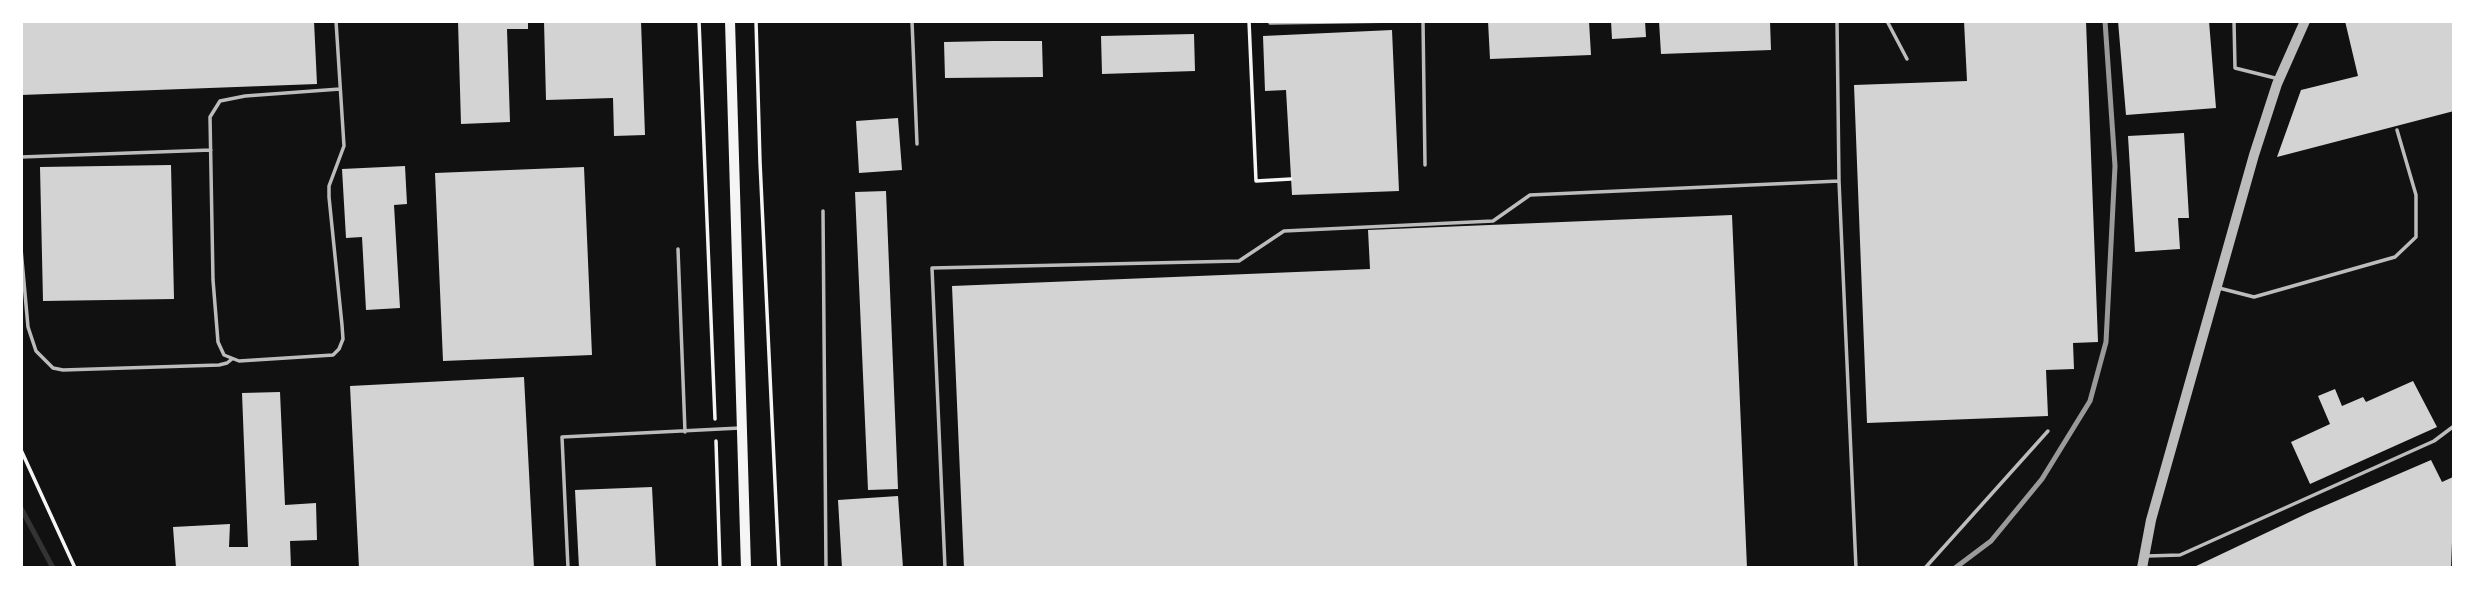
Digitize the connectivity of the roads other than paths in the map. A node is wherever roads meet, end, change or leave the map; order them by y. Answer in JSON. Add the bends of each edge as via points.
{"nodes":[{"id":1,"x":336,"y":21,"type":"edge"},
{"id":2,"x":730,"y":21,"type":"edge"},
{"id":3,"x":912,"y":21,"type":"edge"},
{"id":4,"x":1398,"y":21,"type":"edge"},
{"id":5,"x":1423,"y":21,"type":"edge"},
{"id":6,"x":1837,"y":21,"type":"edge"},
{"id":7,"x":1887,"y":21,"type":"edge"},
{"id":8,"x":2234,"y":21,"type":"edge"},
{"id":9,"x":2305,"y":21,"type":"edge"},
{"id":10,"x":1270,"y":23,"type":"dead end"},
{"id":11,"x":1907,"y":59,"type":"dead end"},
{"id":12,"x":2280,"y":79,"type":"junction"},
{"id":13,"x":340,"y":89,"type":"junction"},
{"id":14,"x":2397,"y":130,"type":"dead end"},
{"id":15,"x":917,"y":144,"type":"dead end"},
{"id":16,"x":211,"y":150,"type":"junction"},
{"id":17,"x":21,"y":157,"type":"edge"},
{"id":18,"x":1425,"y":165,"type":"dead end"},
{"id":19,"x":1839,"y":181,"type":"junction"},
{"id":20,"x":823,"y":211,"type":"dead end"},
{"id":21,"x":21,"y":249,"type":"edge"},
{"id":22,"x":678,"y":249,"type":"dead end"},
{"id":23,"x":2217,"y":288,"type":"junction"},
{"id":24,"x":232,"y":359,"type":"junction"},
{"id":25,"x":2454,"y":426,"type":"edge"},
{"id":26,"x":742,"y":428,"type":"junction"},
{"id":27,"x":2048,"y":430,"type":"dead end"},
{"id":28,"x":685,"y":432,"type":"junction"},
{"id":29,"x":2145,"y":555,"type":"junction"},
{"id":30,"x":568,"y":568,"type":"edge"},
{"id":31,"x":746,"y":568,"type":"edge"},
{"id":32,"x":826,"y":568,"type":"edge"},
{"id":33,"x":945,"y":568,"type":"edge"},
{"id":34,"x":1856,"y":568,"type":"edge"},
{"id":35,"x":1925,"y":568,"type":"edge"},
{"id":36,"x":2142,"y":568,"type":"edge"}],
"edges":[{"from":1,"to":13,"type":"lane"},
{"from":2,"to":26,"type":"main road"},
{"from":3,"to":15,"type":"lane"},
{"from":4,"to":10,"type":"lane"},
{"from":5,"to":18,"type":"lane"},
{"from":6,"to":19,"type":"lane"},
{"from":7,"to":11,"type":"lane"},
{"from":8,"to":12,"type":"lane","via":[[2235,68]]},
{"from":9,"to":12,"type":"street"},
{"from":12,"to":23,"type":"street"},
{"from":13,"to":16,"type":"lane","via":[[220,101],[210,117]]},
{"from":13,"to":24,"type":"lane","via":[[344,146],[329,186],[343,339],[333,355]]},
{"from":14,"to":23,"type":"lane","via":[[2416,195],[2416,237],[2395,257],[2254,298]]},
{"from":16,"to":17,"type":"lane"},
{"from":16,"to":24,"type":"lane","via":[[218,342],[224,355]]},
{"from":19,"to":33,"type":"lane","via":[[1530,195],[1493,221],[1284,231],[1239,261],[932,268]]},
{"from":19,"to":34,"type":"lane"},
{"from":20,"to":32,"type":"lane"},
{"from":21,"to":24,"type":"lane","via":[[28,327],[36,351],[53,368],[219,365]]},
{"from":22,"to":28,"type":"lane"},
{"from":23,"to":29,"type":"street"},
{"from":25,"to":29,"type":"lane","via":[[2434,441],[2180,555]]},
{"from":26,"to":28,"type":"lane"},
{"from":26,"to":31,"type":"main road"},
{"from":27,"to":35,"type":"lane"},
{"from":28,"to":30,"type":"lane","via":[[562,437]]},
{"from":29,"to":36,"type":"street"}]}
